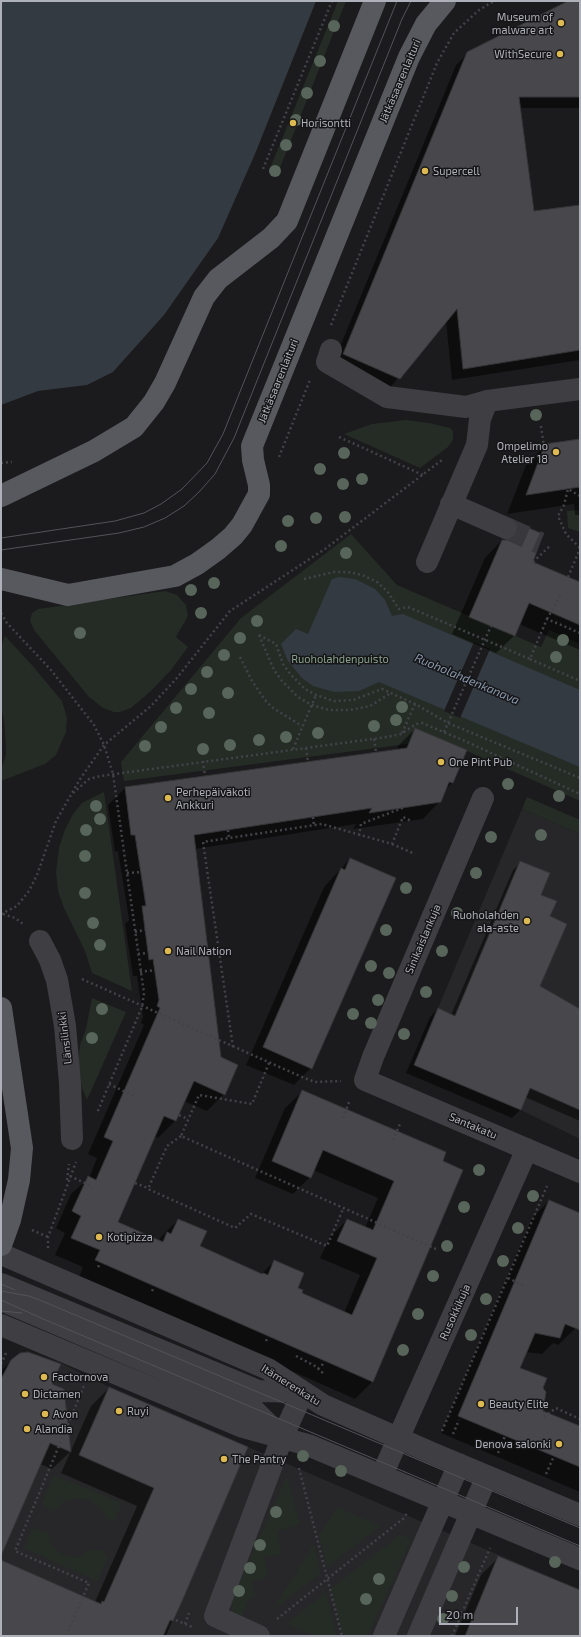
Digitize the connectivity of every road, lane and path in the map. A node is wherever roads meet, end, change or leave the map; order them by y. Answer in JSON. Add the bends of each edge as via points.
{"nodes":[{"id":1,"x":332,"y":1,"type":"edge"},
{"id":2,"x":374,"y":1,"type":"edge"},
{"id":3,"x":445,"y":1,"type":"edge"},
{"id":4,"x":494,"y":1,"type":"edge"},
{"id":5,"x":263,"y":169,"type":"dead end"},
{"id":6,"x":326,"y":356,"type":"junction"},
{"id":7,"x":580,"y":389,"type":"edge"},
{"id":8,"x":487,"y":401,"type":"junction"},
{"id":9,"x":541,"y":426,"type":"dead end"},
{"id":10,"x":339,"y":437,"type":"dead end"},
{"id":11,"x":544,"y":447,"type":"dead end"},
{"id":12,"x":448,"y":456,"type":"dead end"},
{"id":13,"x":279,"y":458,"type":"dead end"},
{"id":14,"x":15,"y":462,"type":"dead end"},
{"id":15,"x":1,"y":463,"type":"edge"},
{"id":16,"x":424,"y":475,"type":"junction"},
{"id":17,"x":1,"y":496,"type":"edge"},
{"id":18,"x":580,"y":496,"type":"edge"},
{"id":19,"x":452,"y":504,"type":"junction"},
{"id":20,"x":506,"y":528,"type":"tunnel mouth"},
{"id":21,"x":551,"y":545,"type":"dead end"},
{"id":22,"x":580,"y":548,"type":"edge"},
{"id":23,"x":427,"y":562,"type":"dead end"},
{"id":24,"x":533,"y":562,"type":"dead end"},
{"id":25,"x":568,"y":577,"type":"dead end"},
{"id":26,"x":1,"y":579,"type":"edge"},
{"id":27,"x":304,"y":579,"type":"dead end"},
{"id":28,"x":561,"y":594,"type":"dead end"},
{"id":29,"x":1,"y":613,"type":"edge"},
{"id":30,"x":547,"y":619,"type":"junction"},
{"id":31,"x":491,"y":626,"type":"dead end"},
{"id":32,"x":580,"y":633,"type":"edge"},
{"id":33,"x":485,"y":640,"type":"junction"},
{"id":34,"x":240,"y":658,"type":"dead end"},
{"id":35,"x":530,"y":659,"type":"junction"},
{"id":36,"x":580,"y":681,"type":"edge"},
{"id":37,"x":391,"y":693,"type":"junction"},
{"id":38,"x":316,"y":695,"type":"junction"},
{"id":39,"x":415,"y":704,"type":"junction"},
{"id":40,"x":312,"y":705,"type":"junction"},
{"id":41,"x":448,"y":723,"type":"junction"},
{"id":42,"x":302,"y":726,"type":"junction"},
{"id":43,"x":444,"y":732,"type":"junction"},
{"id":44,"x":402,"y":734,"type":"junction"},
{"id":45,"x":374,"y":739,"type":"junction"},
{"id":46,"x":104,"y":745,"type":"junction"},
{"id":47,"x":306,"y":748,"type":"junction"},
{"id":48,"x":293,"y":750,"type":"junction"},
{"id":49,"x":376,"y":752,"type":"dead end"},
{"id":50,"x":203,"y":761,"type":"junction"},
{"id":51,"x":308,"y":762,"type":"dead end"},
{"id":52,"x":113,"y":774,"type":"junction"},
{"id":53,"x":205,"y":776,"type":"dead end"},
{"id":54,"x":580,"y":778,"type":"edge"},
{"id":55,"x":580,"y":794,"type":"edge"},
{"id":56,"x":483,"y":798,"type":"dead end"},
{"id":57,"x":67,"y":799,"type":"junction"},
{"id":58,"x":405,"y":807,"type":"dead end"},
{"id":59,"x":312,"y":817,"type":"dead end"},
{"id":60,"x":411,"y":821,"type":"dead end"},
{"id":61,"x":314,"y":826,"type":"junction"},
{"id":62,"x":228,"y":830,"type":"dead end"},
{"id":63,"x":358,"y":836,"type":"junction"},
{"id":64,"x":229,"y":838,"type":"junction"},
{"id":65,"x":392,"y":844,"type":"junction"},
{"id":66,"x":415,"y":854,"type":"dead end"},
{"id":67,"x":141,"y":872,"type":"dead end"},
{"id":68,"x":127,"y":874,"type":"junction"},
{"id":69,"x":1,"y":914,"type":"edge"},
{"id":70,"x":149,"y":930,"type":"dead end"},
{"id":71,"x":135,"y":932,"type":"junction"},
{"id":72,"x":40,"y":941,"type":"dead end"},
{"id":73,"x":148,"y":953,"type":"dead end"},
{"id":74,"x":138,"y":954,"type":"junction"},
{"id":75,"x":155,"y":970,"type":"dead end"},
{"id":76,"x":140,"y":972,"type":"junction"},
{"id":77,"x":130,"y":1002,"type":"dead end"},
{"id":78,"x":142,"y":1007,"type":"junction"},
{"id":79,"x":1,"y":1008,"type":"edge"},
{"id":80,"x":233,"y":1047,"type":"junction"},
{"id":81,"x":269,"y":1063,"type":"junction"},
{"id":82,"x":365,"y":1080,"type":"junction"},
{"id":83,"x":109,"y":1084,"type":"junction"},
{"id":84,"x":136,"y":1097,"type":"dead end"},
{"id":85,"x":349,"y":1102,"type":"dead end"},
{"id":86,"x":179,"y":1115,"type":"dead end"},
{"id":87,"x":343,"y":1118,"type":"dead end"},
{"id":88,"x":94,"y":1119,"type":"dead end"},
{"id":89,"x":188,"y":1119,"type":"junction"},
{"id":90,"x":400,"y":1124,"type":"dead end"},
{"id":91,"x":181,"y":1136,"type":"junction"},
{"id":92,"x":393,"y":1140,"type":"dead end"},
{"id":93,"x":75,"y":1147,"type":"joint"},
{"id":94,"x":527,"y":1150,"type":"junction"},
{"id":95,"x":580,"y":1172,"type":"edge"},
{"id":96,"x":70,"y":1176,"type":"junction"},
{"id":97,"x":135,"y":1183,"type":"dead end"},
{"id":98,"x":547,"y":1186,"type":"dead end"},
{"id":99,"x":93,"y":1187,"type":"dead end"},
{"id":100,"x":148,"y":1188,"type":"junction"},
{"id":101,"x":343,"y":1209,"type":"junction"},
{"id":102,"x":1,"y":1246,"type":"edge"},
{"id":103,"x":49,"y":1246,"type":"dead end"},
{"id":104,"x":436,"y":1249,"type":"dead end"},
{"id":105,"x":1,"y":1254,"type":"edge"},
{"id":106,"x":101,"y":1263,"type":"dead end"},
{"id":107,"x":98,"y":1268,"type":"dead end"},
{"id":108,"x":508,"y":1278,"type":"junction"},
{"id":109,"x":1,"y":1284,"type":"edge"},
{"id":110,"x":154,"y":1286,"type":"dead end"},
{"id":111,"x":526,"y":1287,"type":"dead end"},
{"id":112,"x":152,"y":1291,"type":"dead end"},
{"id":113,"x":1,"y":1300,"type":"edge"},
{"id":114,"x":1,"y":1325,"type":"edge"},
{"id":115,"x":268,"y":1337,"type":"dead end"},
{"id":116,"x":266,"y":1341,"type":"dead end"},
{"id":117,"x":325,"y":1362,"type":"dead end"},
{"id":118,"x":318,"y":1369,"type":"dead end"},
{"id":119,"x":85,"y":1383,"type":"dead end"},
{"id":120,"x":303,"y":1392,"type":"junction"},
{"id":121,"x":544,"y":1417,"type":"dead end"},
{"id":122,"x":580,"y":1418,"type":"edge"},
{"id":123,"x":460,"y":1420,"type":"dead end"},
{"id":124,"x":442,"y":1432,"type":"dead end"},
{"id":125,"x":452,"y":1436,"type":"dead end"},
{"id":126,"x":505,"y":1436,"type":"dead end"},
{"id":127,"x":282,"y":1438,"type":"junction"},
{"id":128,"x":399,"y":1438,"type":"junction"},
{"id":129,"x":497,"y":1456,"type":"dead end"},
{"id":130,"x":554,"y":1456,"type":"dead end"},
{"id":131,"x":460,"y":1464,"type":"junction"},
{"id":132,"x":299,"y":1467,"type":"dead end"},
{"id":133,"x":382,"y":1476,"type":"junction"},
{"id":134,"x":487,"y":1476,"type":"junction"},
{"id":135,"x":545,"y":1476,"type":"dead end"},
{"id":136,"x":443,"y":1501,"type":"junction"},
{"id":137,"x":410,"y":1508,"type":"dead end"},
{"id":138,"x":472,"y":1513,"type":"junction"},
{"id":139,"x":580,"y":1516,"type":"edge"},
{"id":140,"x":492,"y":1544,"type":"dead end"},
{"id":141,"x":580,"y":1558,"type":"edge"},
{"id":142,"x":326,"y":1578,"type":"junction"},
{"id":143,"x":66,"y":1636,"type":"edge"},
{"id":144,"x":258,"y":1636,"type":"edge"},
{"id":145,"x":342,"y":1636,"type":"edge"},
{"id":146,"x":384,"y":1636,"type":"edge"},
{"id":147,"x":418,"y":1636,"type":"edge"},
{"id":148,"x":452,"y":1636,"type":"edge"}],
"edges":[{"from":1,"to":5,"type":"path"},
{"from":2,"to":17,"type":"main road","via":[[287,221],[271,238],[218,279],[204,297],[154,402],[134,427],[94,451]]},
{"from":3,"to":26,"type":"main road","name":"Jätkäsaarenlaituri","via":[[426,24],[409,57],[252,446],[259,494],[242,525],[218,549],[175,576],[68,595]]},
{"from":4,"to":6,"type":"path","via":[[454,33],[437,63]]},
{"from":6,"to":8,"type":"street","via":[[387,397],[466,408]]},
{"from":6,"to":13,"type":"path"},
{"from":7,"to":8,"type":"street"},
{"from":8,"to":19,"type":"street","via":[[480,419],[477,445]]},
{"from":9,"to":11,"type":"path"},
{"from":10,"to":16,"type":"path"},
{"from":12,"to":16,"type":"path"},
{"from":14,"to":15,"type":"path"},
{"from":16,"to":46,"type":"path","via":[[325,549],[230,611],[151,706]]},
{"from":18,"to":22,"type":"path","via":[[568,489],[558,516],[566,534]]},
{"from":19,"to":20,"type":"street"},
{"from":19,"to":23,"type":"street"},
{"from":21,"to":24,"type":"path"},
{"from":22,"to":25,"type":"path"},
{"from":27,"to":33,"type":"path","via":[[334,572],[362,575],[377,582],[387,591],[399,610],[408,607]]},
{"from":28,"to":30,"type":"path"},
{"from":29,"to":46,"type":"path","via":[[7,623],[51,670],[94,725]]},
{"from":30,"to":32,"type":"path"},
{"from":30,"to":35,"type":"path"},
{"from":31,"to":33,"type":"path"},
{"from":33,"to":35,"type":"path"},
{"from":33,"to":41,"type":"path"},
{"from":34,"to":42,"type":"path","via":[[265,700],[277,711]]},
{"from":35,"to":36,"type":"path"},
{"from":37,"to":38,"type":"path","via":[[382,689],[364,697],[345,701],[334,701]]},
{"from":37,"to":39,"type":"path"},
{"from":37,"to":40,"type":"path","via":[[370,706],[350,710],[329,710]]},
{"from":38,"to":40,"type":"path"},
{"from":38,"to":40,"type":"path","via":[[290,675],[276,644],[259,635],[274,670],[282,681],[298,697]]},
{"from":39,"to":41,"type":"path"},
{"from":39,"to":44,"type":"path"},
{"from":40,"to":42,"type":"path"},
{"from":41,"to":43,"type":"path"},
{"from":41,"to":54,"type":"path"},
{"from":42,"to":48,"type":"path"},
{"from":43,"to":44,"type":"path","via":[[422,723],[416,724]]},
{"from":43,"to":55,"type":"path"},
{"from":44,"to":45,"type":"path"},
{"from":45,"to":47,"type":"path"},
{"from":45,"to":49,"type":"path"},
{"from":46,"to":52,"type":"path"},
{"from":46,"to":57,"type":"path"},
{"from":47,"to":48,"type":"path"},
{"from":47,"to":51,"type":"path"},
{"from":48,"to":50,"type":"path"},
{"from":50,"to":52,"type":"path"},
{"from":50,"to":53,"type":"path"},
{"from":52,"to":57,"type":"path","via":[[89,779]]},
{"from":52,"to":68,"type":"path"},
{"from":56,"to":82,"type":"street","name":"Sinikaislankuja"},
{"from":57,"to":69,"type":"path","via":[[56,820],[29,891],[17,906]]},
{"from":58,"to":63,"type":"path","via":[[361,824]]},
{"from":59,"to":61,"type":"path"},
{"from":60,"to":65,"type":"path","via":[[404,817]]},
{"from":61,"to":63,"type":"path","via":[[322,824]]},
{"from":61,"to":64,"type":"path"},
{"from":62,"to":64,"type":"path"},
{"from":63,"to":65,"type":"path"},
{"from":64,"to":80,"type":"path","via":[[203,842]]},
{"from":65,"to":66,"type":"path"},
{"from":67,"to":68,"type":"path"},
{"from":68,"to":71,"type":"path"},
{"from":70,"to":71,"type":"path"},
{"from":71,"to":74,"type":"path"},
{"from":72,"to":93,"type":"street","name":"Länsilinkki","via":[[57,980],[64,1018]]},
{"from":73,"to":74,"type":"path"},
{"from":74,"to":76,"type":"path"},
{"from":75,"to":76,"type":"path"},
{"from":76,"to":78,"type":"path","via":[[144,993]]},
{"from":77,"to":78,"type":"path"},
{"from":78,"to":80,"type":"path"},
{"from":78,"to":83,"type":"path"},
{"from":79,"to":102,"type":"main road","via":[[22,1148],[19,1180]]},
{"from":80,"to":81,"type":"path"},
{"from":81,"to":82,"type":"path","via":[[315,1082]]},
{"from":81,"to":89,"type":"path","via":[[252,1104],[199,1095]]},
{"from":82,"to":94,"type":"street","name":"Santakatu"},
{"from":83,"to":84,"type":"path"},
{"from":83,"to":88,"type":"path"},
{"from":85,"to":87,"type":"path"},
{"from":86,"to":89,"type":"path"},
{"from":89,"to":91,"type":"path"},
{"from":90,"to":92,"type":"path"},
{"from":91,"to":100,"type":"path","via":[[167,1146]]},
{"from":91,"to":101,"type":"path"},
{"from":93,"to":96,"type":"path"},
{"from":94,"to":95,"type":"street","name":"Santakatu"},
{"from":94,"to":128,"type":"street","name":"Rusokkikuja"},
{"from":96,"to":99,"type":"path"},
{"from":96,"to":103,"type":"path","via":[[48,1236]]},
{"from":97,"to":100,"type":"path"},
{"from":98,"to":108,"type":"path"},
{"from":100,"to":101,"type":"path","via":[[235,1228],[251,1214],[327,1246]]},
{"from":101,"to":104,"type":"path"},
{"from":105,"to":120,"type":"street","name":"Itämerenkatu","via":[[268,1369]]},
{"from":106,"to":107,"type":"path"},
{"from":108,"to":111,"type":"path"},
{"from":108,"to":124,"type":"path"},
{"from":109,"to":120,"type":"street","via":[[258,1391]]},
{"from":110,"to":112,"type":"path"},
{"from":113,"to":127,"type":"street","via":[[251,1407]]},
{"from":114,"to":127,"type":"street","via":[[243,1427]]},
{"from":115,"to":116,"type":"path"},
{"from":117,"to":118,"type":"path"},
{"from":119,"to":143,"type":"path","via":[[15,1551],[89,1583]]},
{"from":120,"to":127,"type":"street"},
{"from":120,"to":128,"type":"street","name":"Itämerenkatu","via":[[323,1405]]},
{"from":121,"to":122,"type":"path","via":[[556,1408]]},
{"from":123,"to":125,"type":"path"},
{"from":126,"to":129,"type":"path"},
{"from":127,"to":133,"type":"street"},
{"from":127,"to":144,"type":"street","via":[[215,1616]]},
{"from":128,"to":131,"type":"street","name":"Itämerenkatu"},
{"from":128,"to":133,"type":"street","name":"Rusokkikuja"},
{"from":130,"to":135,"type":"path"},
{"from":131,"to":134,"type":"street","name":"Itämerenkatu"},
{"from":131,"to":136,"type":"street"},
{"from":132,"to":142,"type":"path"},
{"from":133,"to":136,"type":"street"},
{"from":134,"to":138,"type":"street"},
{"from":134,"to":139,"type":"street","name":"Itämerenkatu"},
{"from":136,"to":138,"type":"street"},
{"from":136,"to":146,"type":"street"},
{"from":137,"to":142,"type":"path","via":[[404,1518]]},
{"from":138,"to":141,"type":"street"},
{"from":138,"to":147,"type":"street"},
{"from":140,"to":148,"type":"path"},
{"from":142,"to":144,"type":"path"},
{"from":142,"to":145,"type":"path"}]}
